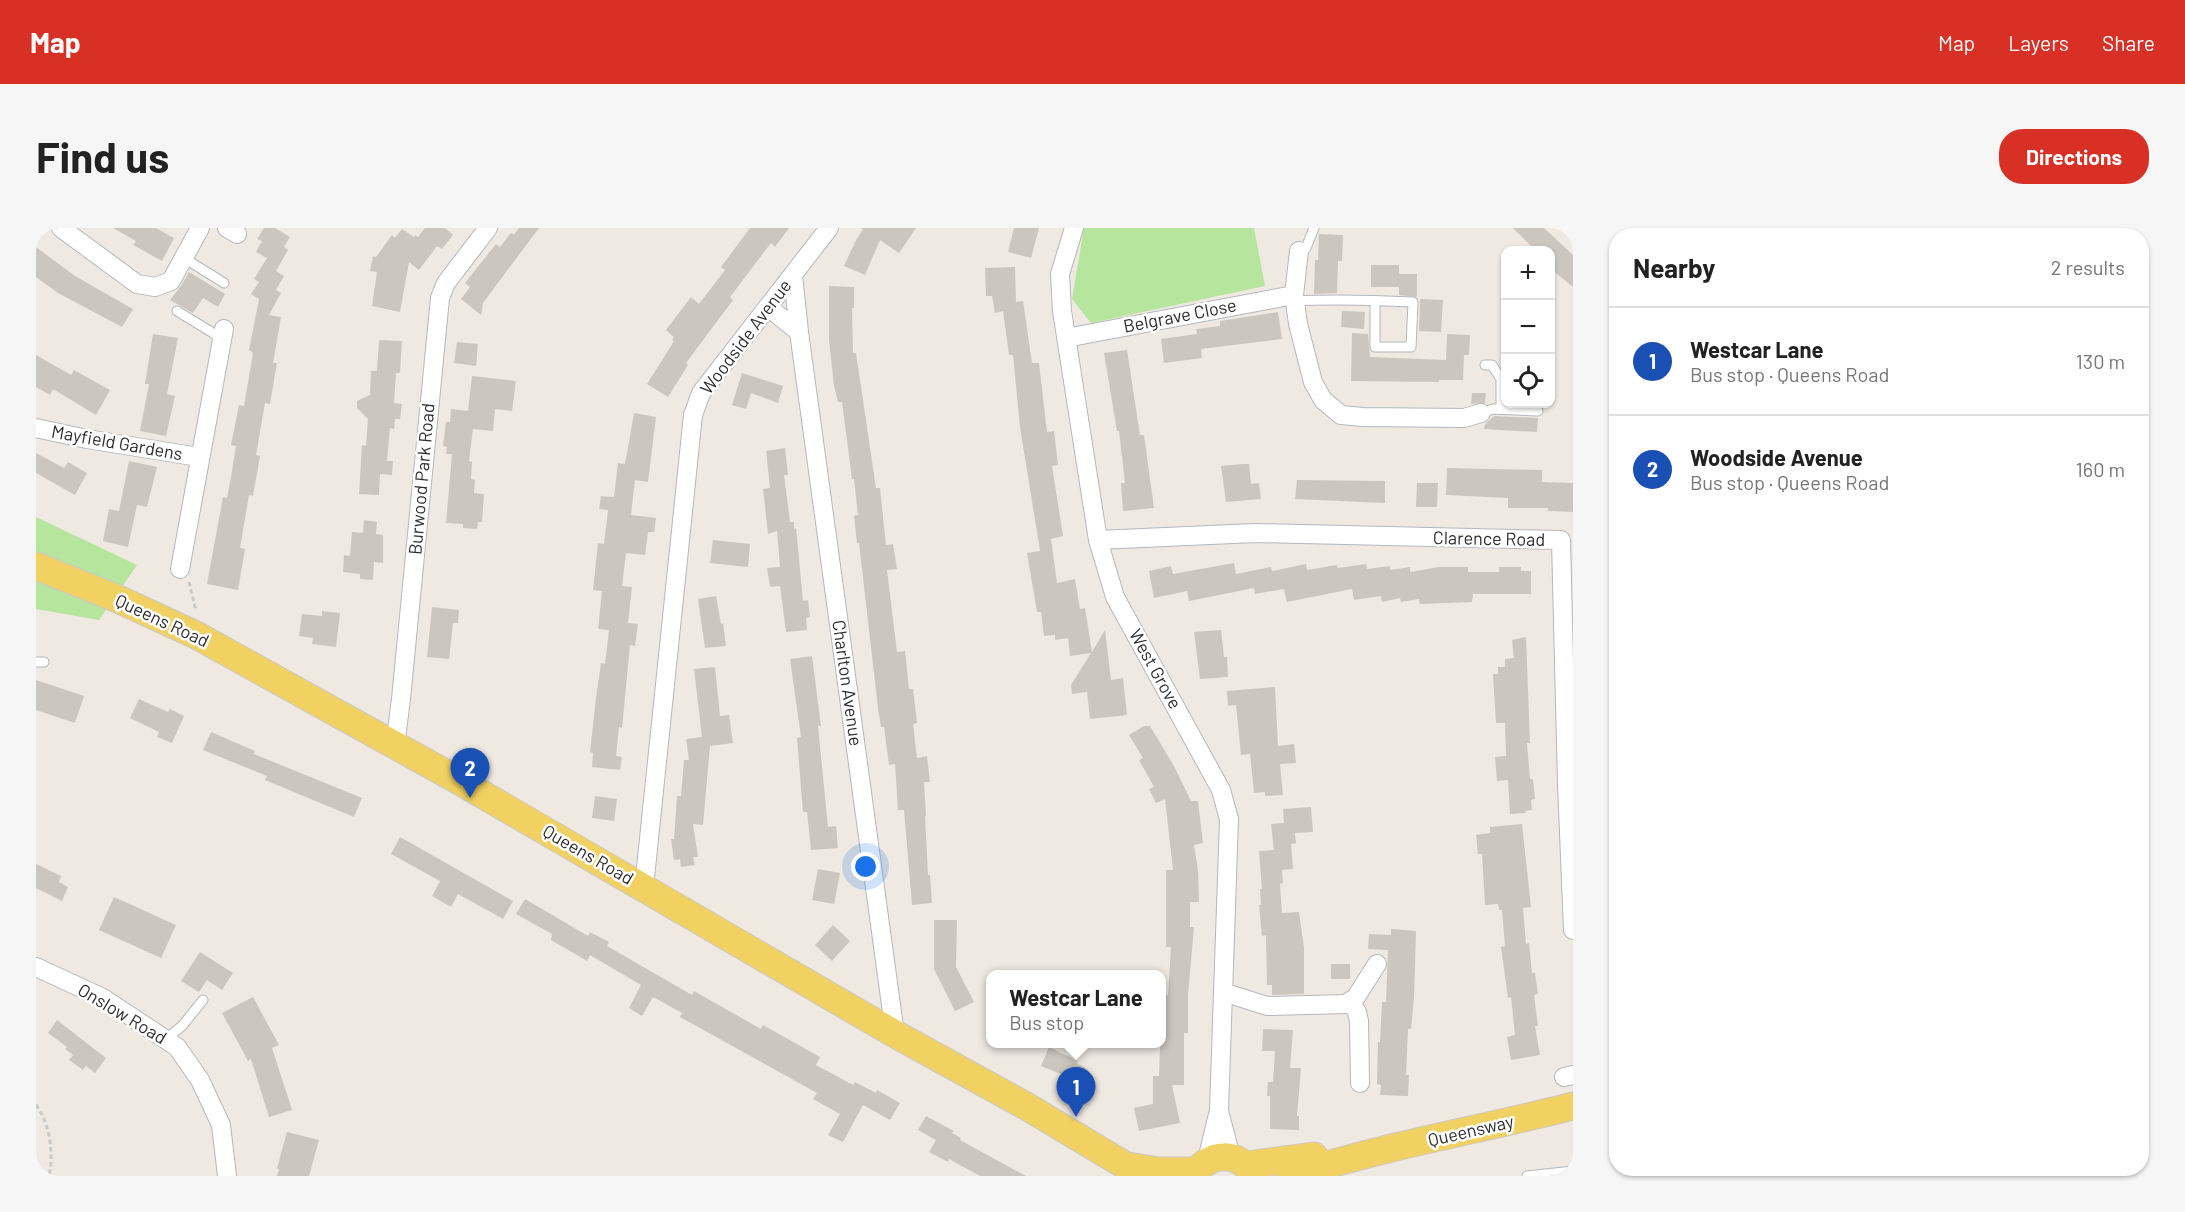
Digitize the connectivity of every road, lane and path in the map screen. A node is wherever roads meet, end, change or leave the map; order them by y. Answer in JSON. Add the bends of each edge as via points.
{"nodes":[{"id":1,"x":60,"y":228,"type":"edge"},
{"id":2,"x":200,"y":228,"type":"edge"},
{"id":3,"x":488,"y":228,"type":"edge"},
{"id":4,"x":829,"y":228,"type":"edge"},
{"id":5,"x":1074,"y":228,"type":"edge"},
{"id":6,"x":1314,"y":228,"type":"edge"},
{"id":7,"x":1299,"y":251,"type":"joint"},
{"id":8,"x":184,"y":258,"type":"junction"},
{"id":9,"x":793,"y":275,"type":"junction"},
{"id":10,"x":224,"y":283,"type":"dead end"},
{"id":11,"x":1294,"y":298,"type":"junction"},
{"id":12,"x":1375,"y":301,"type":"junction"},
{"id":13,"x":768,"y":308,"type":"junction"},
{"id":14,"x":177,"y":311,"type":"dead end"},
{"id":15,"x":799,"y":332,"type":"junction"},
{"id":16,"x":223,"y":335,"type":"joint"},
{"id":17,"x":1066,"y":338,"type":"junction"},
{"id":18,"x":1485,"y":365,"type":"dead end"},
{"id":19,"x":1501,"y":409,"type":"junction"},
{"id":20,"x":1538,"y":411,"type":"dead end"},
{"id":21,"x":1481,"y":413,"type":"joint"},
{"id":22,"x":36,"y":428,"type":"edge"},
{"id":23,"x":199,"y":457,"type":"junction"},
{"id":24,"x":1098,"y":540,"type":"junction"},
{"id":25,"x":1567,"y":540,"type":"edge"},
{"id":26,"x":36,"y":566,"type":"edge"},
{"id":27,"x":180,"y":569,"type":"joint"},
{"id":28,"x":196,"y":635,"type":"junction"},
{"id":29,"x":395,"y":746,"type":"junction"},
{"id":30,"x":644,"y":887,"type":"junction"},
{"id":31,"x":1573,"y":930,"type":"edge"},
{"id":32,"x":1377,"y":964,"type":"dead end"},
{"id":33,"x":36,"y":967,"type":"edge"},
{"id":34,"x":1223,"y":992,"type":"junction"},
{"id":35,"x":203,"y":1000,"type":"dead end"},
{"id":36,"x":1350,"y":1001,"type":"junction"},
{"id":37,"x":896,"y":1034,"type":"junction"},
{"id":38,"x":166,"y":1039,"type":"junction"},
{"id":39,"x":1359,"y":1083,"type":"dead end"},
{"id":40,"x":36,"y":1105,"type":"edge"},
{"id":41,"x":1573,"y":1106,"type":"edge"},
{"id":42,"x":1369,"y":1153,"type":"junction"},
{"id":43,"x":1221,"y":1168,"type":"edge"},
{"id":44,"x":1135,"y":1171,"type":"edge"},
{"id":45,"x":1573,"y":1171,"type":"edge"},
{"id":46,"x":1304,"y":1173,"type":"edge"},
{"id":47,"x":49,"y":1176,"type":"edge"},
{"id":48,"x":228,"y":1176,"type":"edge"},
{"id":49,"x":1527,"y":1176,"type":"edge"}],
"edges":[{"from":1,"to":8,"type":"street","via":[[137,284],[155,287],[171,281]]},
{"from":2,"to":8,"type":"street"},
{"from":3,"to":29,"type":"street","name":"Burwood Park Road","via":[[446,283],[440,298]]},
{"from":4,"to":9,"type":"street","name":"Woodside Avenue"},
{"from":5,"to":17,"type":"street","name":"West Grove","via":[[1060,274]]},
{"from":6,"to":7,"type":"lane","via":[[1305,248]]},
{"from":7,"to":11,"type":"street"},
{"from":8,"to":10,"type":"lane"},
{"from":9,"to":13,"type":"street","name":"Woodside Avenue"},
{"from":9,"to":15,"type":"street","name":"Charlton Avenue"},
{"from":11,"to":12,"type":"lane"},
{"from":11,"to":17,"type":"street","name":"Belgrave Close"},
{"from":11,"to":21,"type":"street","via":[[1313,382],[1323,400],[1341,415],[1464,418]]},
{"from":12,"to":12,"type":"lane","via":[[1413,302],[1411,347],[1375,346]]},
{"from":13,"to":15,"type":"street"},
{"from":13,"to":30,"type":"street","name":"Woodside Avenue","via":[[701,393],[693,415]]},
{"from":14,"to":16,"type":"lane"},
{"from":15,"to":37,"type":"street","name":"Charlton Avenue"},
{"from":16,"to":23,"type":"street"},
{"from":17,"to":24,"type":"street","name":"West Grove"},
{"from":18,"to":19,"type":"lane","via":[[1492,365],[1501,379]]},
{"from":19,"to":20,"type":"lane"},
{"from":19,"to":21,"type":"lane"},
{"from":22,"to":23,"type":"street","name":"Mayfield Gardens"},
{"from":23,"to":27,"type":"street"},
{"from":24,"to":25,"type":"street","name":"Clarence Road","via":[[1256,533]]},
{"from":24,"to":34,"type":"street","name":"West Grove","via":[[1115,597],[1215,777],[1226,804],[1229,835]]},
{"from":25,"to":31,"type":"street","name":"Clarence Road","via":[[1566,784]]},
{"from":26,"to":28,"type":"main road","name":"Queens Road"},
{"from":27,"to":28,"type":"path","via":[[189,579],[200,626]]},
{"from":28,"to":29,"type":"main road","name":"Queens Road"},
{"from":29,"to":30,"type":"main road","name":"Queens Road"},
{"from":30,"to":37,"type":"main road","name":"Queens Road"},
{"from":32,"to":36,"type":"street"},
{"from":33,"to":38,"type":"street","name":"Onslow Road","via":[[103,998]]},
{"from":34,"to":36,"type":"street","via":[[1268,1006],[1335,1005]]},
{"from":34,"to":43,"type":"street","name":"West Grove"},
{"from":35,"to":38,"type":"lane"},
{"from":36,"to":39,"type":"street","via":[[1359,1021]]},
{"from":37,"to":44,"type":"main road","name":"Queens Road"},
{"from":38,"to":48,"type":"street","name":"Onslow Road","via":[[177,1047],[200,1080],[213,1107],[221,1125]]},
{"from":40,"to":47,"type":"path","via":[[44,1115],[53,1162]]},
{"from":41,"to":42,"type":"main road","name":"Queensway"},
{"from":42,"to":43,"type":"main road","name":"Queensway"},
{"from":42,"to":46,"type":"main road","name":"Queensway"},
{"from":43,"to":44,"type":"main road","name":"Queens Road"},
{"from":45,"to":49,"type":"lane"}]}
